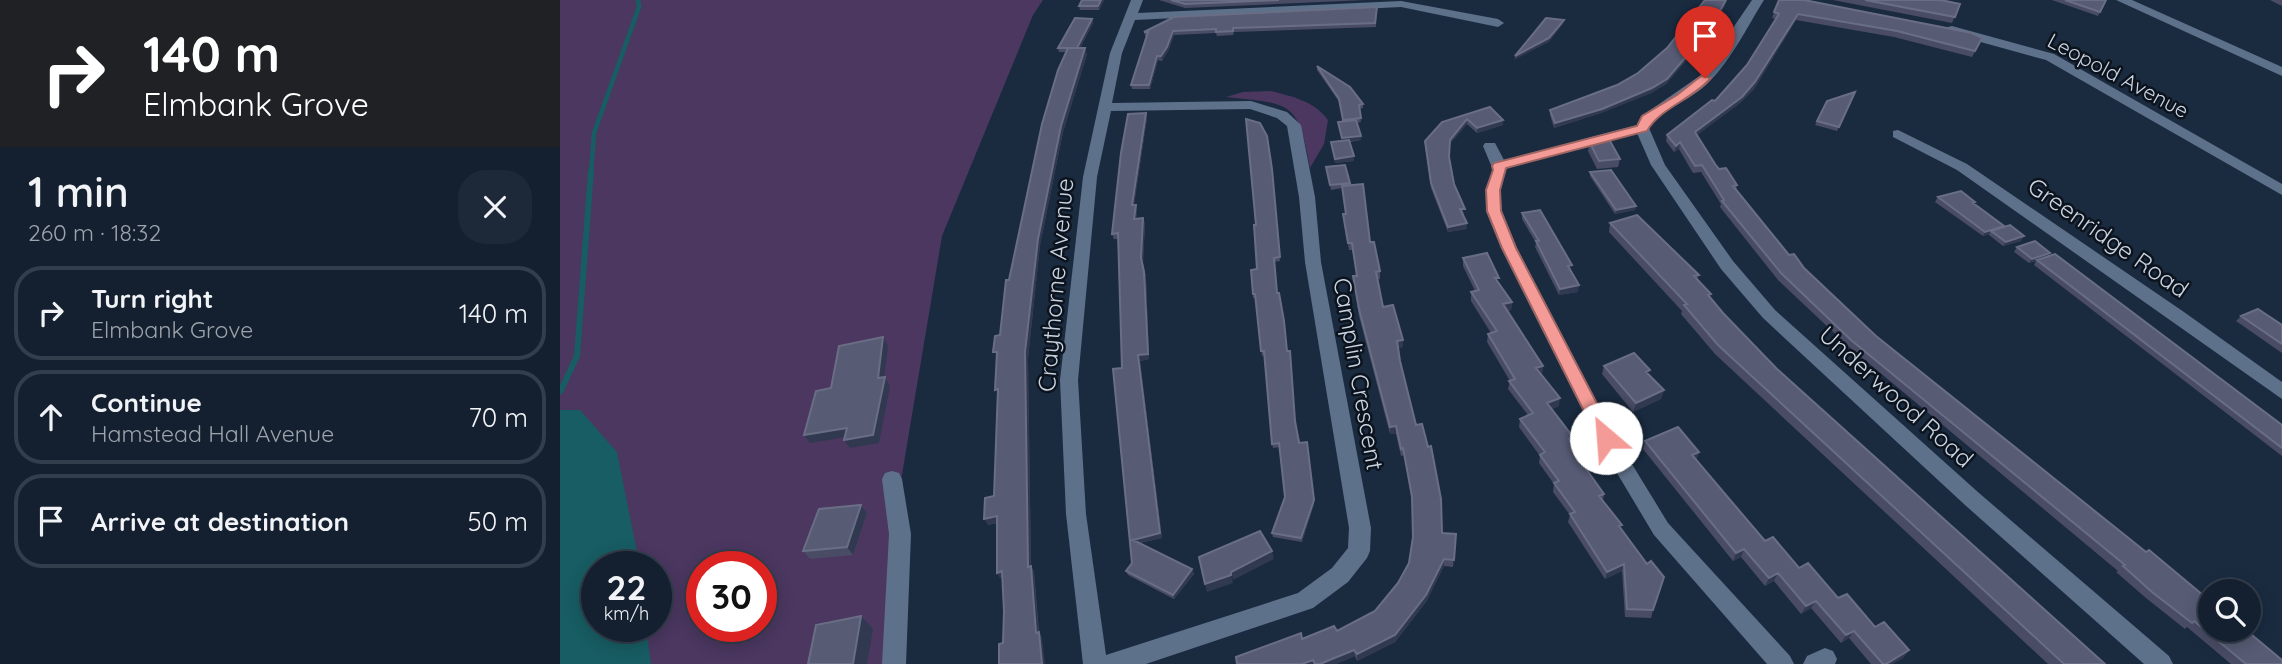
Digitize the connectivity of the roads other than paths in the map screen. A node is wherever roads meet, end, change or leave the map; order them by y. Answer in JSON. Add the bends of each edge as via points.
{"nodes":[{"id":1,"x":1137,"y":0,"type":"edge"},
{"id":2,"x":1758,"y":0,"type":"edge"},
{"id":3,"x":2122,"y":0,"type":"edge"},
{"id":4,"x":1512,"y":14,"type":"dead end"},
{"id":5,"x":1129,"y":17,"type":"junction"},
{"id":6,"x":1933,"y":26,"type":"edge"},
{"id":7,"x":2282,"y":72,"type":"edge"},
{"id":8,"x":1104,"y":107,"type":"junction"},
{"id":9,"x":1642,"y":128,"type":"junction"},
{"id":10,"x":1898,"y":134,"type":"dead end"},
{"id":11,"x":1490,"y":146,"type":"dead end"},
{"id":12,"x":1499,"y":166,"type":"junction"},
{"id":13,"x":2282,"y":190,"type":"edge"},
{"id":14,"x":2282,"y":392,"type":"edge"},
{"id":15,"x":892,"y":479,"type":"dead end"},
{"id":16,"x":894,"y":664,"type":"edge"},
{"id":17,"x":1095,"y":664,"type":"edge"},
{"id":18,"x":1112,"y":664,"type":"edge"},
{"id":19,"x":1782,"y":664,"type":"edge"},
{"id":20,"x":2161,"y":664,"type":"edge"}],
"edges":[{"from":1,"to":5,"type":"street","name":"Craythorne Avenue"},
{"from":2,"to":9,"type":"street","via":[[1705,78],[1647,119]]},
{"from":3,"to":7,"type":"street"},
{"from":4,"to":5,"type":"street","via":[[1495,27],[1401,4]]},
{"from":5,"to":8,"type":"street","name":"Craythorne Avenue"},
{"from":6,"to":13,"type":"street","name":"Leopold Avenue","via":[[2050,57]]},
{"from":8,"to":17,"type":"street","name":"Craythorne Avenue","via":[[1090,177],[1069,380],[1076,514]]},
{"from":8,"to":18,"type":"street","name":"Camplin Crescent","via":[[1251,105],[1282,114],[1294,125],[1360,528],[1359,551],[1340,575],[1305,601]]},
{"from":9,"to":12,"type":"street"},
{"from":9,"to":20,"type":"street","name":"Underwood Road","via":[[1658,165],[1727,265],[1769,314]]},
{"from":10,"to":14,"type":"street","name":"Greenridge Road","via":[[1962,167]]},
{"from":11,"to":12,"type":"street"},
{"from":12,"to":19,"type":"street","via":[[1494,211],[1606,438],[1661,529]]},
{"from":15,"to":16,"type":"street","via":[[900,534]]}]}
